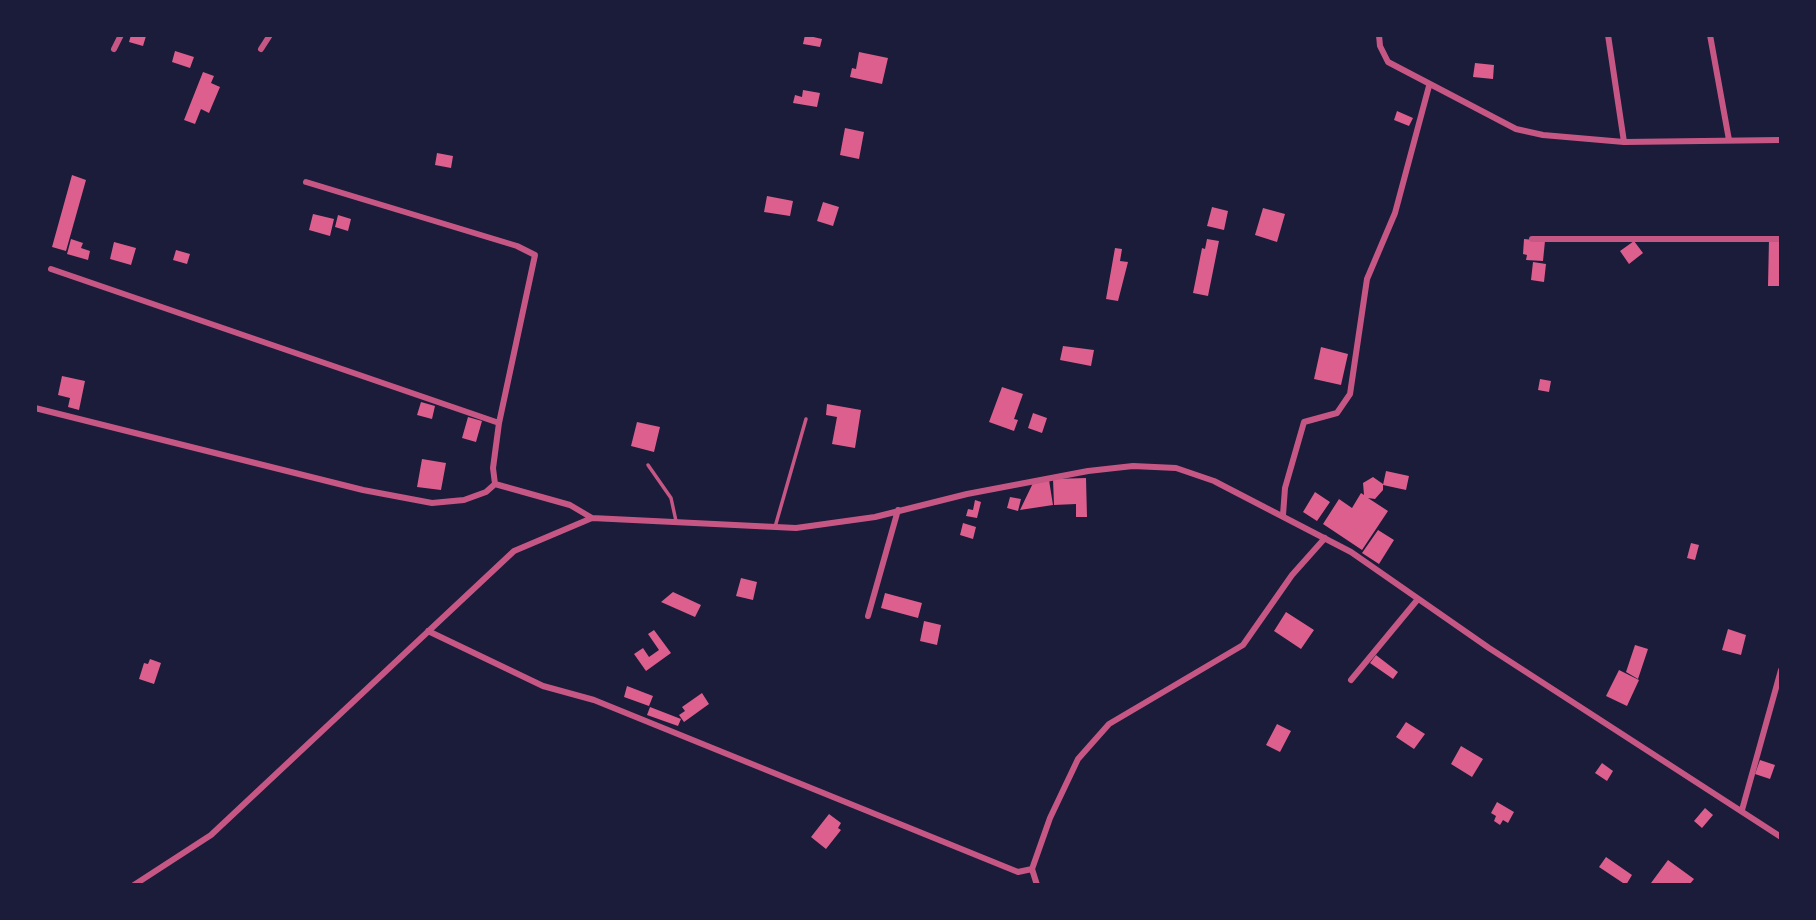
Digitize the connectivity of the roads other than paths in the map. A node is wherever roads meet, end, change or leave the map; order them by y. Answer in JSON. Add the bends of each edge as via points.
{"nodes":[{"id":1,"x":121,"y":35,"type":"edge"},
{"id":2,"x":270,"y":35,"type":"edge"},
{"id":3,"x":1380,"y":35,"type":"edge"},
{"id":4,"x":1608,"y":35,"type":"edge"},
{"id":5,"x":1710,"y":35,"type":"edge"},
{"id":6,"x":114,"y":49,"type":"dead end"},
{"id":7,"x":261,"y":49,"type":"dead end"},
{"id":8,"x":1429,"y":86,"type":"junction"},
{"id":9,"x":1729,"y":140,"type":"junction"},
{"id":10,"x":1781,"y":140,"type":"edge"},
{"id":11,"x":1624,"y":142,"type":"junction"},
{"id":12,"x":306,"y":183,"type":"dead end"},
{"id":13,"x":1532,"y":239,"type":"dead end"},
{"id":14,"x":1781,"y":239,"type":"edge"},
{"id":15,"x":51,"y":269,"type":"dead end"},
{"id":16,"x":35,"y":408,"type":"edge"},
{"id":17,"x":806,"y":419,"type":"dead end"},
{"id":18,"x":499,"y":423,"type":"junction"},
{"id":19,"x":648,"y":465,"type":"dead end"},
{"id":20,"x":495,"y":484,"type":"junction"},
{"id":21,"x":898,"y":510,"type":"junction"},
{"id":22,"x":1283,"y":515,"type":"junction"},
{"id":23,"x":592,"y":518,"type":"junction"},
{"id":24,"x":676,"y":524,"type":"junction"},
{"id":25,"x":775,"y":527,"type":"junction"},
{"id":26,"x":1325,"y":538,"type":"junction"},
{"id":27,"x":1418,"y":599,"type":"junction"},
{"id":28,"x":868,"y":616,"type":"dead end"},
{"id":29,"x":428,"y":631,"type":"junction"},
{"id":30,"x":1781,"y":670,"type":"edge"},
{"id":31,"x":1352,"y":680,"type":"dead end"},
{"id":32,"x":1742,"y":810,"type":"junction"},
{"id":33,"x":1781,"y":837,"type":"edge"},
{"id":34,"x":1032,"y":869,"type":"junction"},
{"id":35,"x":134,"y":885,"type":"edge"},
{"id":36,"x":1037,"y":885,"type":"edge"}],
"edges":[{"from":1,"to":6,"type":"street"},
{"from":2,"to":7,"type":"street"},
{"from":3,"to":8,"type":"street","via":[[1388,62]]},
{"from":4,"to":11,"type":"street"},
{"from":5,"to":9,"type":"street"},
{"from":8,"to":11,"type":"street","via":[[1516,129]]},
{"from":8,"to":22,"type":"street","via":[[1395,213],[1367,279],[1350,394],[1337,414],[1304,422],[1285,488]]},
{"from":9,"to":10,"type":"street"},
{"from":9,"to":11,"type":"street"},
{"from":12,"to":18,"type":"street","via":[[535,255]]},
{"from":13,"to":14,"type":"street"},
{"from":15,"to":18,"type":"street"},
{"from":16,"to":20,"type":"street","via":[[432,503],[464,500]]},
{"from":17,"to":25,"type":"lane"},
{"from":18,"to":20,"type":"street"},
{"from":19,"to":24,"type":"lane","via":[[671,498]]},
{"from":20,"to":23,"type":"street","via":[[569,505]]},
{"from":21,"to":22,"type":"street","via":[[1133,466],[1176,468]]},
{"from":21,"to":25,"type":"street","via":[[828,525]]},
{"from":21,"to":28,"type":"street"},
{"from":22,"to":26,"type":"street"},
{"from":23,"to":24,"type":"street"},
{"from":23,"to":29,"type":"street","via":[[514,551]]},
{"from":24,"to":25,"type":"street"},
{"from":26,"to":27,"type":"street"},
{"from":26,"to":34,"type":"street","via":[[1292,575],[1243,645],[1109,724],[1085,750],[1050,818]]},
{"from":27,"to":31,"type":"street"},
{"from":27,"to":32,"type":"street"},
{"from":29,"to":34,"type":"street","via":[[543,687],[594,700],[1018,872]]},
{"from":29,"to":35,"type":"street","via":[[211,835]]},
{"from":30,"to":32,"type":"street"},
{"from":32,"to":33,"type":"street"},
{"from":34,"to":36,"type":"street"}]}
